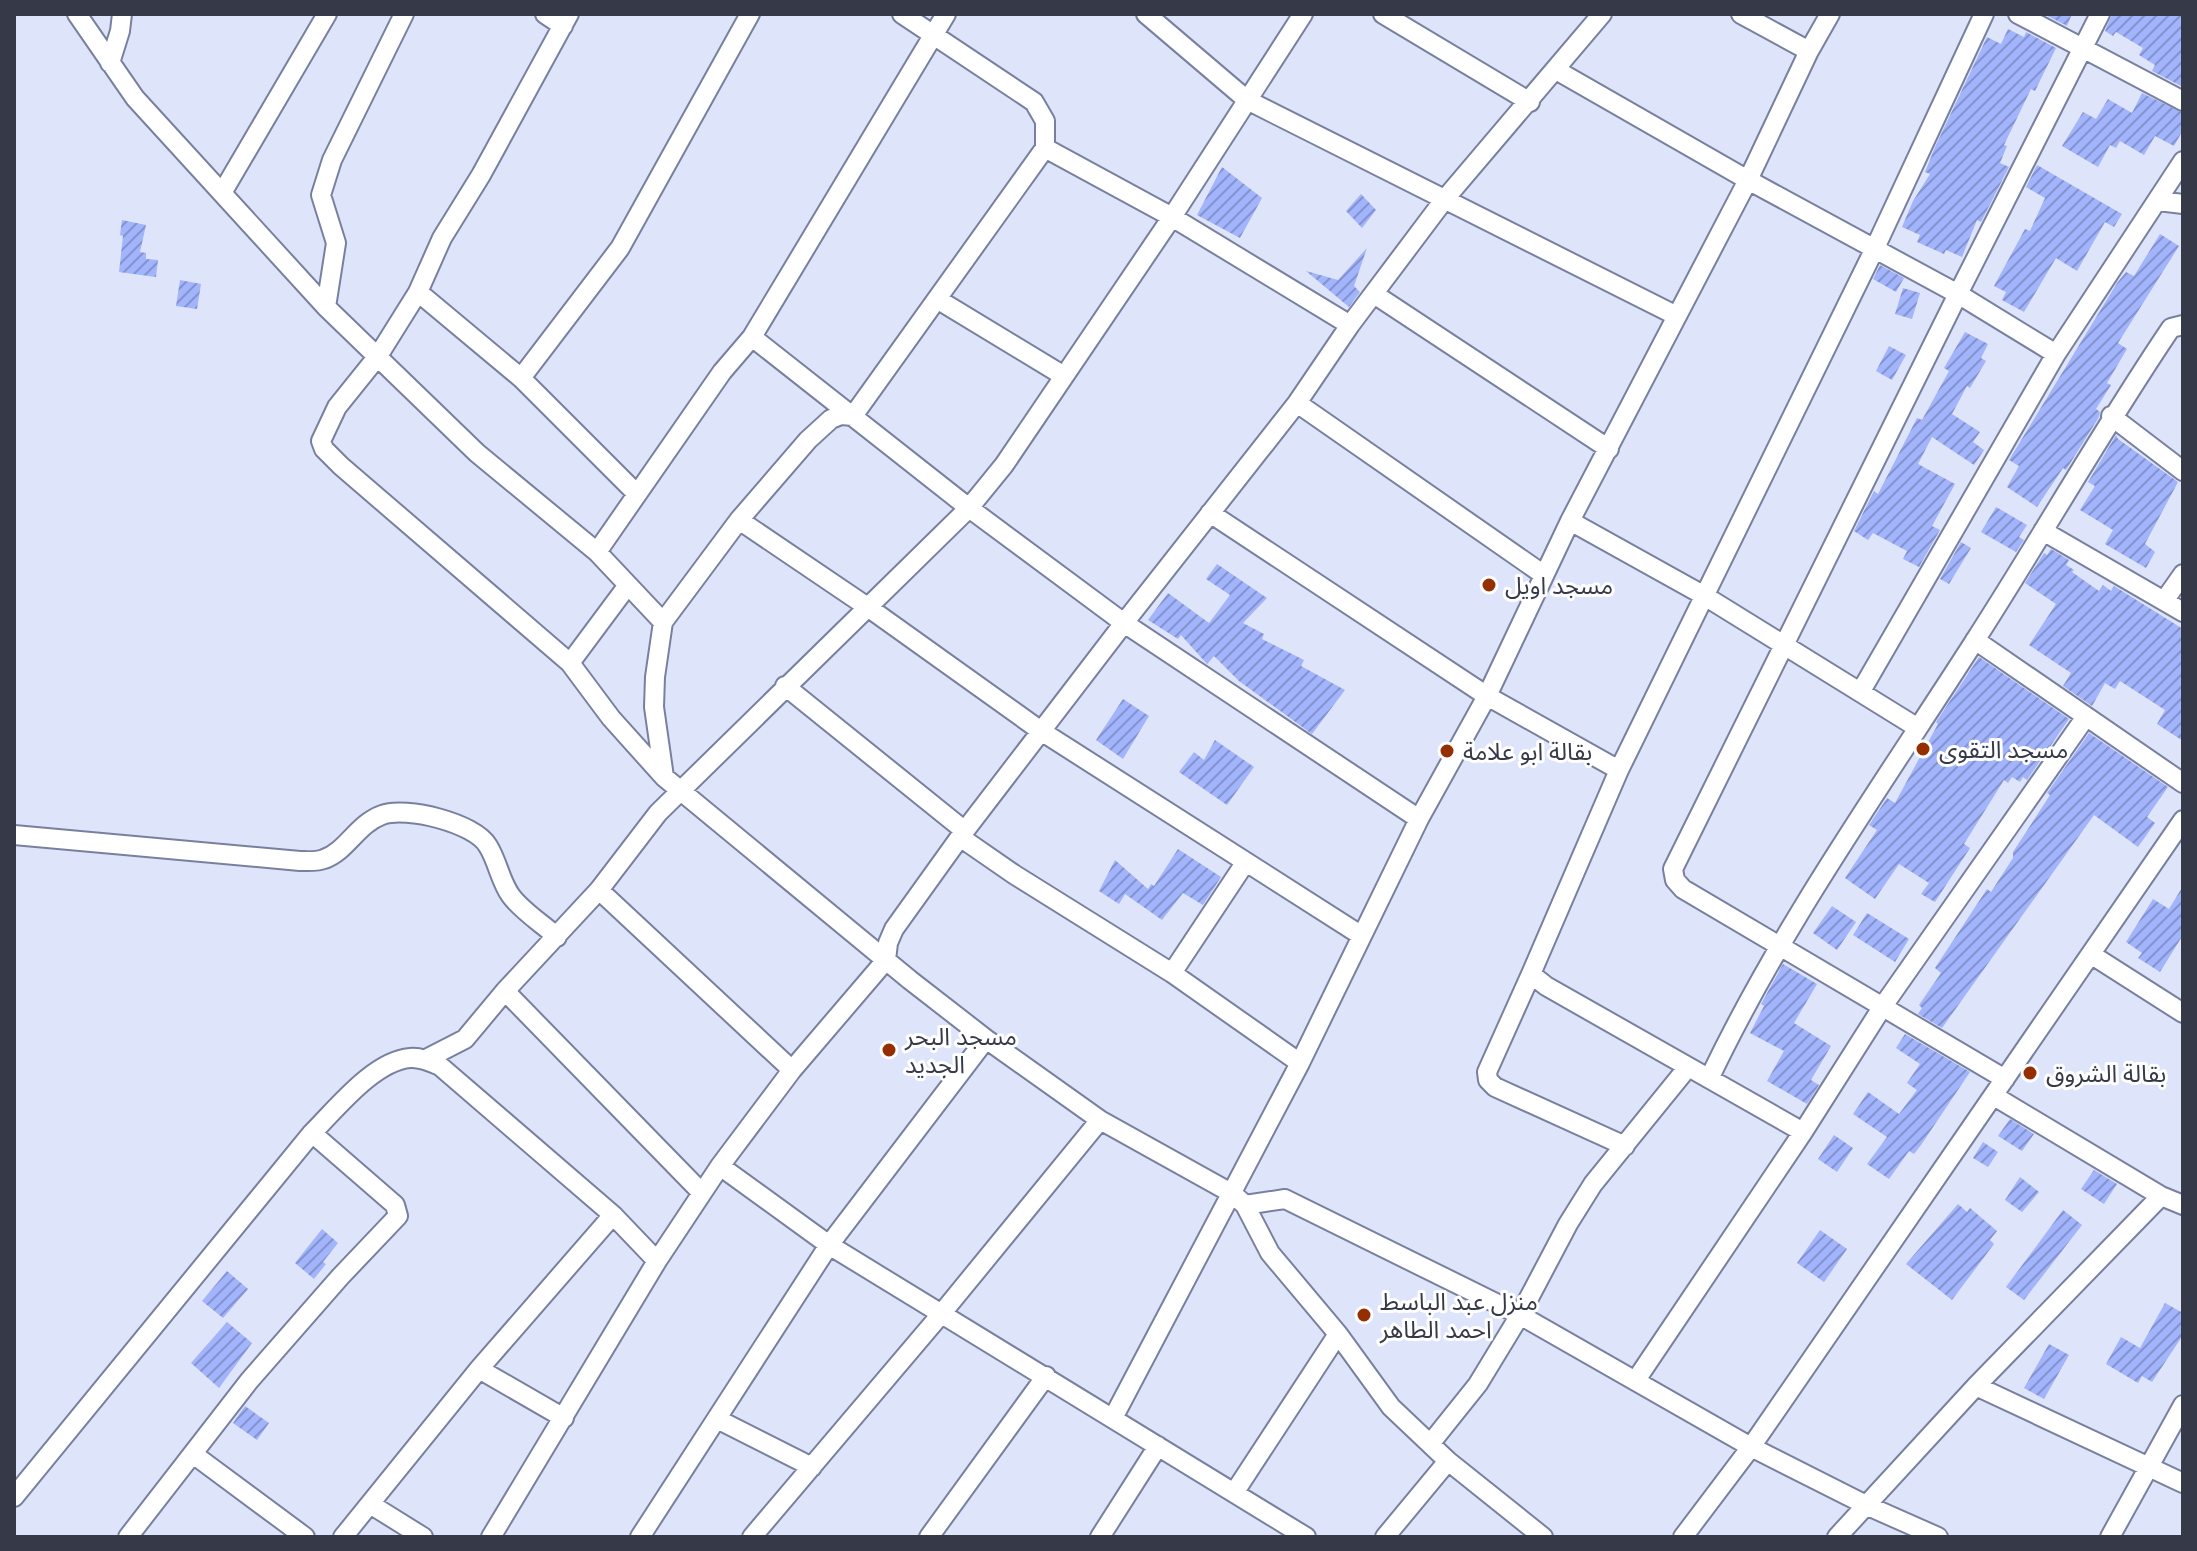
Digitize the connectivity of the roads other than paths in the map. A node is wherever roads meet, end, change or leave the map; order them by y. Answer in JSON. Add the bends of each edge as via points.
{"nodes":[{"id":1,"x":77,"y":14,"type":"edge"},
{"id":2,"x":134,"y":14,"type":"edge"},
{"id":3,"x":327,"y":14,"type":"edge"},
{"id":4,"x":404,"y":14,"type":"edge"},
{"id":5,"x":545,"y":14,"type":"edge"},
{"id":6,"x":750,"y":14,"type":"edge"},
{"id":7,"x":902,"y":14,"type":"edge"},
{"id":8,"x":946,"y":14,"type":"edge"},
{"id":9,"x":1146,"y":14,"type":"edge"},
{"id":10,"x":1303,"y":14,"type":"edge"},
{"id":11,"x":1383,"y":14,"type":"edge"},
{"id":12,"x":1602,"y":14,"type":"edge"},
{"id":13,"x":1741,"y":14,"type":"edge"},
{"id":14,"x":1830,"y":14,"type":"edge"},
{"id":15,"x":1984,"y":14,"type":"edge"},
{"id":16,"x":2018,"y":14,"type":"edge"},
{"id":17,"x":2100,"y":14,"type":"edge"},
{"id":18,"x":566,"y":20,"type":"edge"},
{"id":19,"x":121,"y":22,"type":"edge"},
{"id":20,"x":933,"y":34,"type":"junction"},
{"id":21,"x":2085,"y":47,"type":"junction"},
{"id":22,"x":1809,"y":51,"type":"junction"},
{"id":23,"x":110,"y":63,"type":"junction"},
{"id":24,"x":1556,"y":70,"type":"junction"},
{"id":25,"x":1247,"y":100,"type":"junction"},
{"id":26,"x":2183,"y":101,"type":"edge"},
{"id":27,"x":1530,"y":102,"type":"junction"},
{"id":28,"x":1045,"y":148,"type":"junction"},
{"id":29,"x":2183,"y":161,"type":"edge"},
{"id":30,"x":1748,"y":180,"type":"junction"},
{"id":31,"x":222,"y":193,"type":"junction"},
{"id":32,"x":1444,"y":200,"type":"junction"},
{"id":33,"x":2158,"y":201,"type":"junction"},
{"id":34,"x":2183,"y":204,"type":"edge"},
{"id":35,"x":1172,"y":217,"type":"junction"},
{"id":36,"x":1875,"y":248,"type":"junction"},
{"id":37,"x":418,"y":292,"type":"junction"},
{"id":38,"x":1374,"y":294,"type":"junction"},
{"id":39,"x":1958,"y":294,"type":"junction"},
{"id":40,"x":937,"y":299,"type":"junction"},
{"id":41,"x":326,"y":307,"type":"junction"},
{"id":42,"x":1677,"y":316,"type":"junction"},
{"id":43,"x":1350,"y":325,"type":"junction"},
{"id":44,"x":2183,"y":325,"type":"edge"},
{"id":45,"x":752,"y":337,"type":"junction"},
{"id":46,"x":2056,"y":354,"type":"junction"},
{"id":47,"x":378,"y":356,"type":"junction"},
{"id":48,"x":1064,"y":376,"type":"junction"},
{"id":49,"x":521,"y":378,"type":"junction"},
{"id":50,"x":1297,"y":403,"type":"junction"},
{"id":51,"x":853,"y":416,"type":"junction"},
{"id":52,"x":2111,"y":416,"type":"junction"},
{"id":53,"x":1609,"y":449,"type":"junction"},
{"id":54,"x":2183,"y":471,"type":"edge"},
{"id":55,"x":636,"y":493,"type":"junction"},
{"id":56,"x":969,"y":508,"type":"junction"},
{"id":57,"x":1210,"y":513,"type":"junction"},
{"id":58,"x":739,"y":520,"type":"junction"},
{"id":59,"x":1570,"y":521,"type":"junction"},
{"id":60,"x":2043,"y":531,"type":"junction"},
{"id":61,"x":597,"y":552,"type":"junction"},
{"id":62,"x":2183,"y":574,"type":"edge"},
{"id":63,"x":1544,"y":575,"type":"junction"},
{"id":64,"x":628,"y":585,"type":"junction"},
{"id":65,"x":1703,"y":595,"type":"junction"},
{"id":66,"x":2164,"y":601,"type":"junction"},
{"id":67,"x":869,"y":608,"type":"junction"},
{"id":68,"x":2183,"y":612,"type":"edge"},
{"id":69,"x":663,"y":622,"type":"junction"},
{"id":70,"x":1124,"y":623,"type":"junction"},
{"id":71,"x":1975,"y":640,"type":"junction"},
{"id":72,"x":1783,"y":646,"type":"junction"},
{"id":73,"x":570,"y":663,"type":"junction"},
{"id":74,"x":785,"y":686,"type":"junction"},
{"id":75,"x":1861,"y":691,"type":"junction"},
{"id":76,"x":1487,"y":696,"type":"junction"},
{"id":77,"x":2085,"y":718,"type":"junction"},
{"id":78,"x":1918,"y":728,"type":"junction"},
{"id":79,"x":1041,"y":731,"type":"junction"},
{"id":80,"x":1619,"y":770,"type":"junction"},
{"id":81,"x":664,"y":777,"type":"junction"},
{"id":82,"x":2183,"y":783,"type":"edge"},
{"id":83,"x":680,"y":789,"type":"junction"},
{"id":84,"x":1419,"y":819,"type":"junction"},
{"id":85,"x":2183,"y":820,"type":"edge"},
{"id":86,"x":962,"y":834,"type":"junction"},
{"id":87,"x":14,"y":835,"type":"edge"},
{"id":88,"x":1245,"y":863,"type":"junction"},
{"id":89,"x":599,"y":890,"type":"junction"},
{"id":90,"x":1362,"y":936,"type":"junction"},
{"id":91,"x":557,"y":937,"type":"junction"},
{"id":92,"x":1781,"y":945,"type":"junction"},
{"id":93,"x":2092,"y":955,"type":"junction"},
{"id":94,"x":886,"y":960,"type":"junction"},
{"id":95,"x":1172,"y":973,"type":"junction"},
{"id":96,"x":1531,"y":974,"type":"junction"},
{"id":97,"x":505,"y":991,"type":"junction"},
{"id":98,"x":2180,"y":1004,"type":"edge"},
{"id":99,"x":1883,"y":1006,"type":"junction"},
{"id":100,"x":986,"y":1039,"type":"junction"},
{"id":101,"x":426,"y":1059,"type":"junction"},
{"id":102,"x":1300,"y":1063,"type":"junction"},
{"id":103,"x":1688,"y":1067,"type":"junction"},
{"id":104,"x":792,"y":1070,"type":"junction"},
{"id":105,"x":1710,"y":1077,"type":"junction"},
{"id":106,"x":2005,"y":1079,"type":"junction"},
{"id":107,"x":1994,"y":1096,"type":"junction"},
{"id":108,"x":1100,"y":1120,"type":"junction"},
{"id":109,"x":1803,"y":1132,"type":"junction"},
{"id":110,"x":312,"y":1133,"type":"junction"},
{"id":111,"x":1625,"y":1146,"type":"junction"},
{"id":112,"x":720,"y":1166,"type":"junction"},
{"id":113,"x":702,"y":1193,"type":"junction"},
{"id":114,"x":2161,"y":1196,"type":"junction"},
{"id":115,"x":1239,"y":1199,"type":"junction"},
{"id":116,"x":2183,"y":1205,"type":"edge"},
{"id":117,"x":613,"y":1215,"type":"junction"},
{"id":118,"x":829,"y":1245,"type":"junction"},
{"id":119,"x":657,"y":1261,"type":"junction"},
{"id":120,"x":942,"y":1313,"type":"junction"},
{"id":121,"x":1520,"y":1315,"type":"junction"},
{"id":122,"x":1338,"y":1334,"type":"junction"},
{"id":123,"x":479,"y":1369,"type":"junction"},
{"id":124,"x":1046,"y":1376,"type":"junction"},
{"id":125,"x":1636,"y":1380,"type":"junction"},
{"id":126,"x":1976,"y":1386,"type":"junction"},
{"id":127,"x":2183,"y":1405,"type":"edge"},
{"id":128,"x":564,"y":1418,"type":"junction"},
{"id":129,"x":1113,"y":1418,"type":"junction"},
{"id":130,"x":717,"y":1419,"type":"junction"},
{"id":131,"x":1430,"y":1444,"type":"junction"},
{"id":132,"x":1158,"y":1446,"type":"junction"},
{"id":133,"x":1751,"y":1447,"type":"junction"},
{"id":134,"x":193,"y":1454,"type":"junction"},
{"id":135,"x":1448,"y":1461,"type":"junction"},
{"id":136,"x":812,"y":1467,"type":"junction"},
{"id":137,"x":2147,"y":1468,"type":"junction"},
{"id":138,"x":2183,"y":1483,"type":"edge"},
{"id":139,"x":1234,"y":1493,"type":"junction"},
{"id":140,"x":14,"y":1497,"type":"edge"},
{"id":141,"x":370,"y":1504,"type":"junction"},
{"id":142,"x":1868,"y":1506,"type":"junction"},
{"id":143,"x":128,"y":1537,"type":"edge"},
{"id":144,"x":305,"y":1537,"type":"edge"},
{"id":145,"x":343,"y":1537,"type":"edge"},
{"id":146,"x":423,"y":1537,"type":"edge"},
{"id":147,"x":491,"y":1537,"type":"edge"},
{"id":148,"x":640,"y":1537,"type":"edge"},
{"id":149,"x":752,"y":1537,"type":"edge"},
{"id":150,"x":929,"y":1537,"type":"edge"},
{"id":151,"x":1100,"y":1537,"type":"edge"},
{"id":152,"x":1306,"y":1537,"type":"edge"},
{"id":153,"x":1385,"y":1537,"type":"edge"},
{"id":154,"x":1543,"y":1537,"type":"edge"},
{"id":155,"x":1683,"y":1537,"type":"edge"},
{"id":156,"x":1837,"y":1537,"type":"edge"},
{"id":157,"x":1938,"y":1537,"type":"edge"},
{"id":158,"x":2110,"y":1537,"type":"edge"}],
"edges":[{"from":1,"to":23,"type":"street"},
{"from":2,"to":19,"type":"street"},
{"from":3,"to":31,"type":"street"},
{"from":4,"to":41,"type":"street","via":[[332,160],[321,195],[336,243]]},
{"from":5,"to":18,"type":"street"},
{"from":6,"to":49,"type":"street","via":[[620,248]]},
{"from":7,"to":20,"type":"street"},
{"from":8,"to":20,"type":"street"},
{"from":9,"to":25,"type":"street"},
{"from":10,"to":25,"type":"street"},
{"from":11,"to":27,"type":"street"},
{"from":12,"to":24,"type":"street"},
{"from":13,"to":22,"type":"street"},
{"from":14,"to":22,"type":"street"},
{"from":15,"to":36,"type":"street"},
{"from":16,"to":21,"type":"street"},
{"from":17,"to":21,"type":"street"},
{"from":18,"to":37,"type":"street","via":[[442,238]]},
{"from":19,"to":23,"type":"street"},
{"from":20,"to":28,"type":"street","via":[[1034,102],[1045,121]]},
{"from":20,"to":45,"type":"street"},
{"from":21,"to":26,"type":"street"},
{"from":21,"to":39,"type":"street"},
{"from":22,"to":30,"type":"street"},
{"from":23,"to":31,"type":"street"},
{"from":24,"to":27,"type":"street"},
{"from":24,"to":30,"type":"street"},
{"from":25,"to":32,"type":"street"},
{"from":25,"to":35,"type":"street"},
{"from":27,"to":32,"type":"street"},
{"from":28,"to":35,"type":"street"},
{"from":28,"to":40,"type":"street"},
{"from":29,"to":33,"type":"street"},
{"from":30,"to":36,"type":"street"},
{"from":30,"to":42,"type":"street"},
{"from":31,"to":41,"type":"street"},
{"from":32,"to":38,"type":"street"},
{"from":32,"to":42,"type":"street"},
{"from":33,"to":34,"type":"street"},
{"from":33,"to":46,"type":"street"},
{"from":35,"to":43,"type":"street"},
{"from":35,"to":48,"type":"street"},
{"from":36,"to":39,"type":"street"},
{"from":36,"to":65,"type":"street"},
{"from":37,"to":47,"type":"street"},
{"from":37,"to":49,"type":"street"},
{"from":38,"to":43,"type":"street"},
{"from":38,"to":53,"type":"street"},
{"from":39,"to":46,"type":"street"},
{"from":39,"to":72,"type":"street"},
{"from":40,"to":48,"type":"street"},
{"from":40,"to":51,"type":"street"},
{"from":41,"to":47,"type":"street"},
{"from":42,"to":53,"type":"street"},
{"from":43,"to":50,"type":"street"},
{"from":44,"to":52,"type":"street","via":[[2171,328]]},
{"from":45,"to":51,"type":"street"},
{"from":45,"to":55,"type":"street"},
{"from":46,"to":75,"type":"street"},
{"from":47,"to":61,"type":"street","via":[[477,453]]},
{"from":47,"to":73,"type":"street","via":[[337,407],[321,441],[324,449]]},
{"from":48,"to":56,"type":"street"},
{"from":49,"to":55,"type":"street"},
{"from":50,"to":57,"type":"street"},
{"from":50,"to":63,"type":"street"},
{"from":51,"to":56,"type":"street"},
{"from":51,"to":58,"type":"street","via":[[831,419]]},
{"from":52,"to":54,"type":"street"},
{"from":52,"to":60,"type":"street"},
{"from":53,"to":59,"type":"street"},
{"from":55,"to":61,"type":"street"},
{"from":56,"to":67,"type":"street"},
{"from":56,"to":70,"type":"street"},
{"from":57,"to":70,"type":"street"},
{"from":57,"to":76,"type":"street"},
{"from":58,"to":67,"type":"street"},
{"from":58,"to":69,"type":"street"},
{"from":59,"to":63,"type":"street"},
{"from":59,"to":65,"type":"street"},
{"from":60,"to":66,"type":"street"},
{"from":60,"to":71,"type":"street"},
{"from":61,"to":64,"type":"street"},
{"from":62,"to":66,"type":"street"},
{"from":63,"to":76,"type":"street"},
{"from":64,"to":69,"type":"street"},
{"from":64,"to":73,"type":"street"},
{"from":65,"to":72,"type":"street"},
{"from":65,"to":80,"type":"street"},
{"from":66,"to":68,"type":"street"},
{"from":67,"to":74,"type":"street"},
{"from":67,"to":79,"type":"street"},
{"from":69,"to":81,"type":"street","via":[[654,707]]},
{"from":70,"to":79,"type":"street"},
{"from":70,"to":84,"type":"street"},
{"from":71,"to":77,"type":"street"},
{"from":71,"to":78,"type":"street"},
{"from":72,"to":75,"type":"street"},
{"from":72,"to":92,"type":"street","via":[[1673,869],[1683,889]]},
{"from":73,"to":81,"type":"street"},
{"from":74,"to":83,"type":"street"},
{"from":74,"to":86,"type":"street"},
{"from":75,"to":78,"type":"street"},
{"from":76,"to":80,"type":"street"},
{"from":76,"to":84,"type":"street"},
{"from":77,"to":82,"type":"street"},
{"from":77,"to":99,"type":"street"},
{"from":78,"to":92,"type":"street"},
{"from":79,"to":86,"type":"street"},
{"from":79,"to":88,"type":"street"},
{"from":80,"to":96,"type":"street"},
{"from":81,"to":83,"type":"street"},
{"from":83,"to":89,"type":"street"},
{"from":83,"to":94,"type":"street"},
{"from":84,"to":90,"type":"street"},
{"from":85,"to":93,"type":"street"},
{"from":86,"to":94,"type":"street","via":[[894,929]]},
{"from":86,"to":95,"type":"street","via":[[1015,875]]},
{"from":87,"to":91,"type":"street","via":[[300,861],[324,859],[363,823],[385,813],[408,813],[457,824],[481,836],[512,898]]},
{"from":88,"to":90,"type":"street"},
{"from":88,"to":95,"type":"street"},
{"from":89,"to":91,"type":"street"},
{"from":89,"to":104,"type":"street"},
{"from":90,"to":102,"type":"street"},
{"from":91,"to":97,"type":"street"},
{"from":92,"to":99,"type":"street"},
{"from":92,"to":105,"type":"street"},
{"from":93,"to":98,"type":"street"},
{"from":93,"to":106,"type":"street"},
{"from":94,"to":100,"type":"street"},
{"from":94,"to":104,"type":"street"},
{"from":95,"to":102,"type":"street"},
{"from":96,"to":103,"type":"street"},
{"from":96,"to":111,"type":"street","via":[[1488,1080]]},
{"from":97,"to":101,"type":"street","via":[[465,1039]]},
{"from":97,"to":113,"type":"street"},
{"from":99,"to":106,"type":"street"},
{"from":99,"to":109,"type":"street"},
{"from":100,"to":108,"type":"street"},
{"from":100,"to":118,"type":"street"},
{"from":101,"to":110,"type":"street","via":[[385,1065]]},
{"from":101,"to":117,"type":"street","via":[[464,1085]]},
{"from":102,"to":115,"type":"street"},
{"from":103,"to":105,"type":"street"},
{"from":103,"to":111,"type":"street"},
{"from":104,"to":112,"type":"street"},
{"from":105,"to":109,"type":"street"},
{"from":106,"to":107,"type":"street"},
{"from":107,"to":114,"type":"street"},
{"from":107,"to":133,"type":"street"},
{"from":108,"to":115,"type":"street"},
{"from":108,"to":120,"type":"street"},
{"from":109,"to":125,"type":"street"},
{"from":110,"to":134,"type":"street","via":[[395,1205],[398,1216],[282,1342]]},
{"from":110,"to":140,"type":"street"},
{"from":111,"to":121,"type":"street","via":[[1568,1224]]},
{"from":112,"to":113,"type":"street"},
{"from":112,"to":118,"type":"street"},
{"from":113,"to":119,"type":"street"},
{"from":114,"to":116,"type":"street"},
{"from":114,"to":126,"type":"street"},
{"from":115,"to":121,"type":"street","via":[[1285,1199]]},
{"from":115,"to":122,"type":"street","via":[[1270,1253]]},
{"from":115,"to":129,"type":"street"},
{"from":117,"to":119,"type":"street"},
{"from":117,"to":123,"type":"street"},
{"from":118,"to":120,"type":"street"},
{"from":118,"to":130,"type":"street"},
{"from":119,"to":128,"type":"street"},
{"from":120,"to":124,"type":"street"},
{"from":120,"to":136,"type":"street"},
{"from":121,"to":125,"type":"street"},
{"from":121,"to":131,"type":"street","via":[[1478,1384]]},
{"from":122,"to":131,"type":"street","via":[[1391,1407]]},
{"from":122,"to":139,"type":"street"},
{"from":123,"to":128,"type":"street"},
{"from":123,"to":141,"type":"street"},
{"from":124,"to":129,"type":"street"},
{"from":124,"to":150,"type":"street"},
{"from":125,"to":133,"type":"street"},
{"from":126,"to":137,"type":"street"},
{"from":126,"to":142,"type":"street"},
{"from":127,"to":137,"type":"street"},
{"from":128,"to":147,"type":"street"},
{"from":129,"to":132,"type":"street"},
{"from":130,"to":136,"type":"street"},
{"from":130,"to":148,"type":"street"},
{"from":131,"to":135,"type":"street"},
{"from":132,"to":139,"type":"street"},
{"from":132,"to":151,"type":"street"},
{"from":133,"to":142,"type":"street"},
{"from":133,"to":155,"type":"street"},
{"from":134,"to":143,"type":"street"},
{"from":134,"to":144,"type":"street"},
{"from":135,"to":153,"type":"street"},
{"from":135,"to":154,"type":"street"},
{"from":136,"to":149,"type":"street"},
{"from":137,"to":138,"type":"street"},
{"from":137,"to":158,"type":"street"},
{"from":139,"to":152,"type":"street"},
{"from":141,"to":145,"type":"street"},
{"from":141,"to":146,"type":"street"},
{"from":142,"to":156,"type":"street"},
{"from":142,"to":157,"type":"street"}]}
